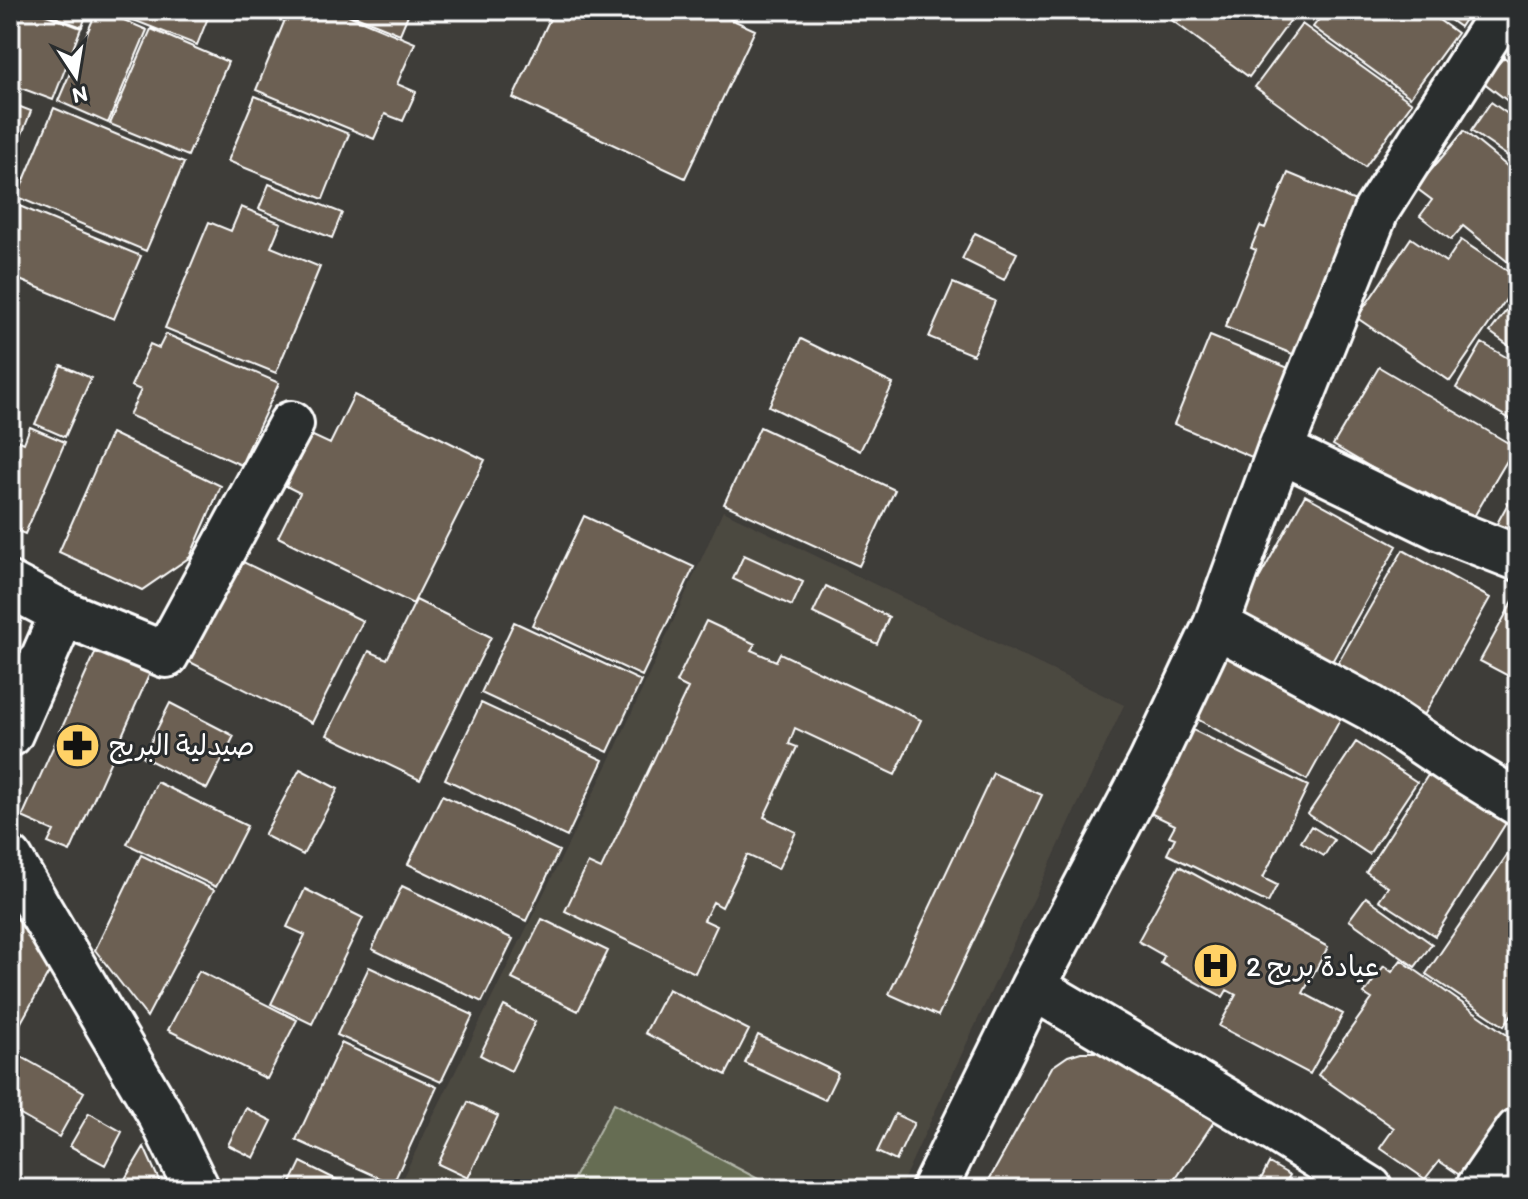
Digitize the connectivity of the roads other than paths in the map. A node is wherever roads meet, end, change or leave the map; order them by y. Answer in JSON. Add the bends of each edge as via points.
{"nodes":[{"id":1,"x":1504,"y":10,"type":"edge"},
{"id":2,"x":291,"y":424,"type":"dead end"},
{"id":3,"x":1280,"y":450,"type":"junction"},
{"id":4,"x":1518,"y":558,"type":"edge"},
{"id":5,"x":10,"y":585,"type":"edge"},
{"id":6,"x":63,"y":613,"type":"junction"},
{"id":7,"x":1216,"y":625,"type":"junction"},
{"id":8,"x":10,"y":734,"type":"edge"},
{"id":9,"x":1518,"y":803,"type":"edge"},
{"id":10,"x":10,"y":859,"type":"edge"},
{"id":11,"x":1033,"y":987,"type":"junction"},
{"id":12,"x":1518,"y":1131,"type":"edge"},
{"id":13,"x":197,"y":1189,"type":"edge"},
{"id":14,"x":934,"y":1189,"type":"edge"},
{"id":15,"x":1370,"y":1189,"type":"edge"},
{"id":16,"x":1478,"y":1189,"type":"edge"}],
"edges":[{"from":1,"to":3,"type":"street","via":[[1376,211]]},
{"from":2,"to":6,"type":"street","via":[[166,655]]},
{"from":3,"to":4,"type":"street","via":[[1441,528]]},
{"from":3,"to":7,"type":"street"},
{"from":5,"to":6,"type":"street"},
{"from":6,"to":8,"type":"street"},
{"from":7,"to":9,"type":"street","via":[[1371,708]]},
{"from":7,"to":11,"type":"street","via":[[1151,763]]},
{"from":10,"to":13,"type":"street","via":[[160,1114]]},
{"from":11,"to":14,"type":"street"},
{"from":11,"to":15,"type":"street"},
{"from":12,"to":16,"type":"street"}]}
